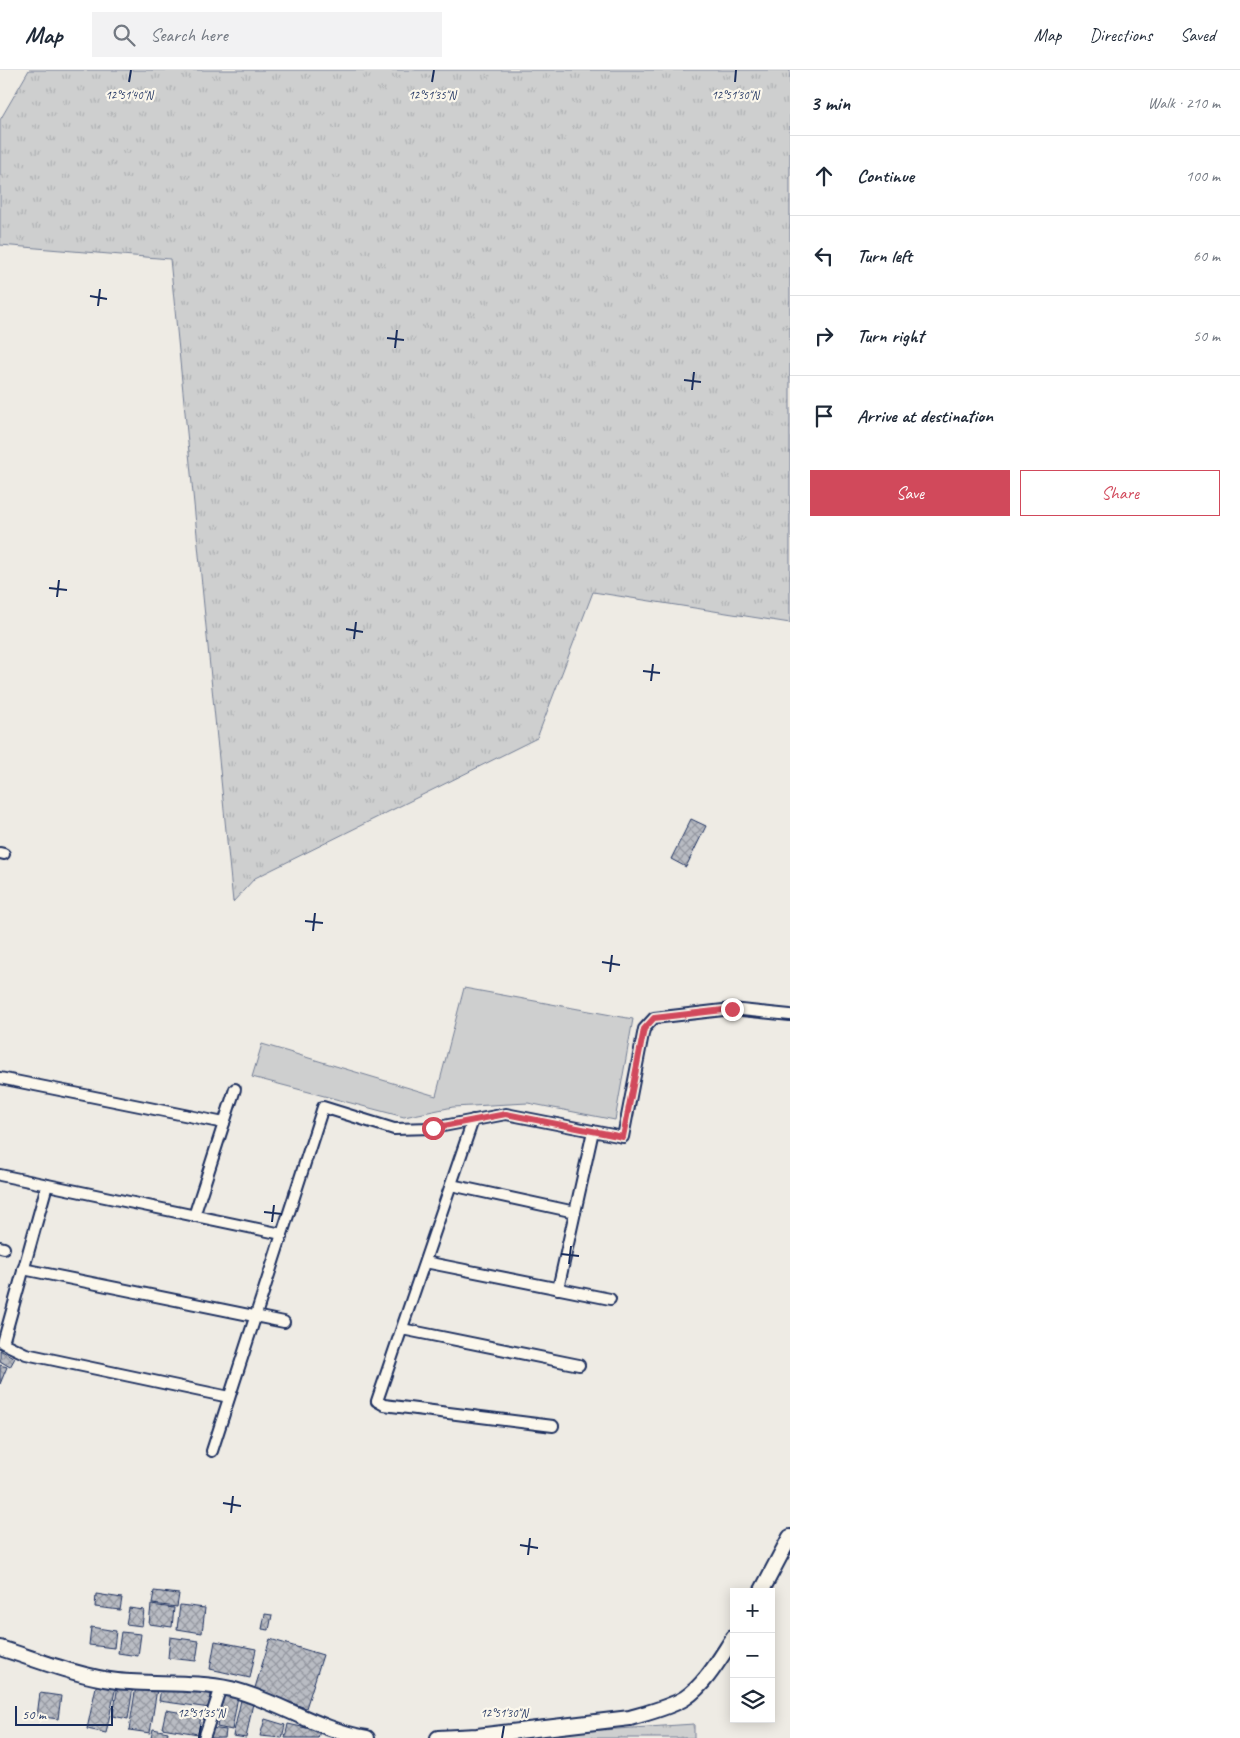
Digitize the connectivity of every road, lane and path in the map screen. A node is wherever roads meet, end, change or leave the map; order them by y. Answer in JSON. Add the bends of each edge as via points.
{"nodes":[{"id":1,"x":790,"y":1014,"type":"edge"},
{"id":2,"x":0,"y":1078,"type":"edge"},
{"id":3,"x":235,"y":1089,"type":"dead end"},
{"id":4,"x":473,"y":1120,"type":"junction"},
{"id":5,"x":224,"y":1123,"type":"junction"},
{"id":6,"x":593,"y":1131,"type":"junction"},
{"id":7,"x":0,"y":1175,"type":"edge"},
{"id":8,"x":46,"y":1185,"type":"junction"},
{"id":9,"x":451,"y":1185,"type":"junction"},
{"id":10,"x":575,"y":1212,"type":"junction"},
{"id":11,"x":194,"y":1216,"type":"junction"},
{"id":12,"x":282,"y":1234,"type":"junction"},
{"id":13,"x":425,"y":1262,"type":"junction"},
{"id":14,"x":23,"y":1269,"type":"junction"},
{"id":15,"x":558,"y":1289,"type":"junction"},
{"id":16,"x":610,"y":1299,"type":"dead end"},
{"id":17,"x":255,"y":1316,"type":"junction"},
{"id":18,"x":284,"y":1322,"type":"dead end"},
{"id":19,"x":402,"y":1329,"type":"junction"},
{"id":20,"x":579,"y":1365,"type":"dead end"},
{"id":21,"x":229,"y":1397,"type":"junction"},
{"id":22,"x":553,"y":1426,"type":"dead end"},
{"id":23,"x":212,"y":1451,"type":"dead end"},
{"id":24,"x":790,"y":1537,"type":"edge"},
{"id":25,"x":763,"y":1588,"type":"edge"},
{"id":26,"x":730,"y":1643,"type":"edge"},
{"id":27,"x":0,"y":1648,"type":"edge"},
{"id":28,"x":220,"y":1687,"type":"junction"},
{"id":29,"x":477,"y":1737,"type":"edge"},
{"id":30,"x":204,"y":1738,"type":"edge"},
{"id":31,"x":367,"y":1738,"type":"edge"},
{"id":32,"x":438,"y":1738,"type":"edge"}],
"edges":[{"from":1,"to":6,"type":"street","via":[[732,1009],[654,1018],[644,1029],[623,1137]]},
{"from":2,"to":5,"type":"street"},
{"from":3,"to":5,"type":"street"},
{"from":4,"to":6,"type":"street","via":[[506,1114]]},
{"from":4,"to":9,"type":"street"},
{"from":4,"to":12,"type":"street","via":[[433,1128],[394,1129],[323,1108]]},
{"from":5,"to":11,"type":"street"},
{"from":6,"to":10,"type":"street"},
{"from":7,"to":8,"type":"street"},
{"from":8,"to":11,"type":"street"},
{"from":8,"to":14,"type":"street"},
{"from":9,"to":10,"type":"street"},
{"from":9,"to":13,"type":"street"},
{"from":10,"to":15,"type":"street"},
{"from":11,"to":12,"type":"street"},
{"from":12,"to":17,"type":"street"},
{"from":13,"to":15,"type":"street"},
{"from":13,"to":19,"type":"street"},
{"from":14,"to":17,"type":"street"},
{"from":14,"to":21,"type":"street","via":[[3,1343],[26,1354]]},
{"from":15,"to":16,"type":"street"},
{"from":17,"to":18,"type":"street"},
{"from":17,"to":21,"type":"street"},
{"from":19,"to":20,"type":"street"},
{"from":19,"to":22,"type":"street","via":[[377,1401],[384,1405]]},
{"from":21,"to":23,"type":"street"},
{"from":24,"to":25,"type":"street"},
{"from":26,"to":29,"type":"street","via":[[699,1686],[684,1698],[665,1706],[630,1718]]},
{"from":27,"to":28,"type":"street","via":[[93,1677]]},
{"from":28,"to":30,"type":"street"},
{"from":28,"to":31,"type":"street"},
{"from":29,"to":32,"type":"street"}]}
